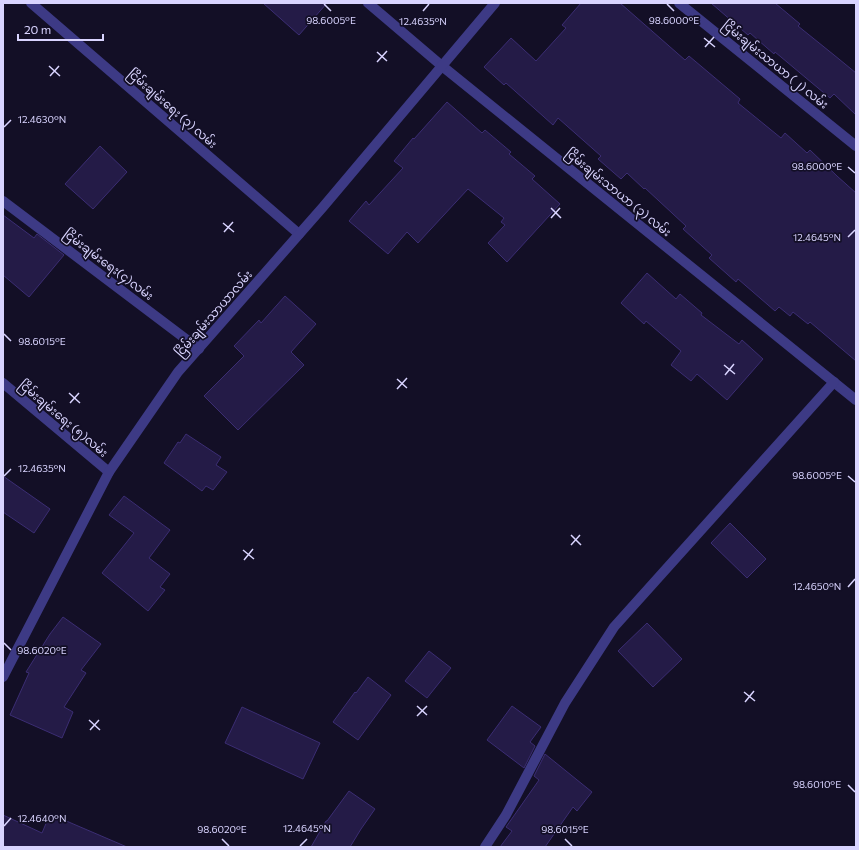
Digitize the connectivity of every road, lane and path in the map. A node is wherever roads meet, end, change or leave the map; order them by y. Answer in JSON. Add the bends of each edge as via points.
{"nodes":[{"id":1,"x":31,"y":3,"type":"edge"},
{"id":2,"x":368,"y":3,"type":"edge"},
{"id":3,"x":495,"y":3,"type":"edge"},
{"id":4,"x":679,"y":3,"type":"edge"},
{"id":5,"x":442,"y":66,"type":"junction"},
{"id":6,"x":856,"y":146,"type":"edge"},
{"id":7,"x":3,"y":201,"type":"edge"},
{"id":8,"x":299,"y":234,"type":"junction"},
{"id":9,"x":199,"y":349,"type":"junction"},
{"id":10,"x":834,"y":382,"type":"junction"},
{"id":11,"x":3,"y":383,"type":"edge"},
{"id":12,"x":856,"y":400,"type":"edge"},
{"id":13,"x":109,"y":472,"type":"junction"},
{"id":14,"x":3,"y":677,"type":"edge"},
{"id":15,"x":485,"y":847,"type":"edge"}],
"edges":[{"from":1,"to":8,"type":"street","name":"ငြိမ်းချမ်းရေး (၃) လမ်း"},
{"from":2,"to":5,"type":"street","name":"ငြိမ်းချမ်းသာယာ (၃) လမ်း"},
{"from":3,"to":5,"type":"street","name":"ငြိမ်းချမ်းသာယာလမ်း"},
{"from":4,"to":6,"type":"street","name":"ငြိမ်းချမ်းသာယာ (၂) လမ်း"},
{"from":5,"to":8,"type":"street","name":"ငြိမ်းချမ်းသာယာလမ်း"},
{"from":5,"to":10,"type":"street","name":"ငြိမ်းချမ်းသာယာ (၃) လမ်း"},
{"from":7,"to":9,"type":"street","name":"ငြိမ်းချမ်းရေး(၄)လမ်း"},
{"from":8,"to":9,"type":"street","name":"ငြိမ်းချမ်းသာယာလမ်း"},
{"from":9,"to":13,"type":"street","name":"ငြိမ်းချမ်းသာယာလမ်း","via":[[178,372]]},
{"from":10,"to":12,"type":"street","name":"ငြိမ်းချမ်းသာယာ (၃) လမ်း"},
{"from":10,"to":15,"type":"street","via":[[614,627],[565,703],[506,815]]},
{"from":11,"to":13,"type":"street","name":"ငြိမ်းချမ်းရေး (၅)လမ်း"},
{"from":13,"to":14,"type":"street","name":"ငြိမ်းချမ်းသာယာလမ်း"}]}
